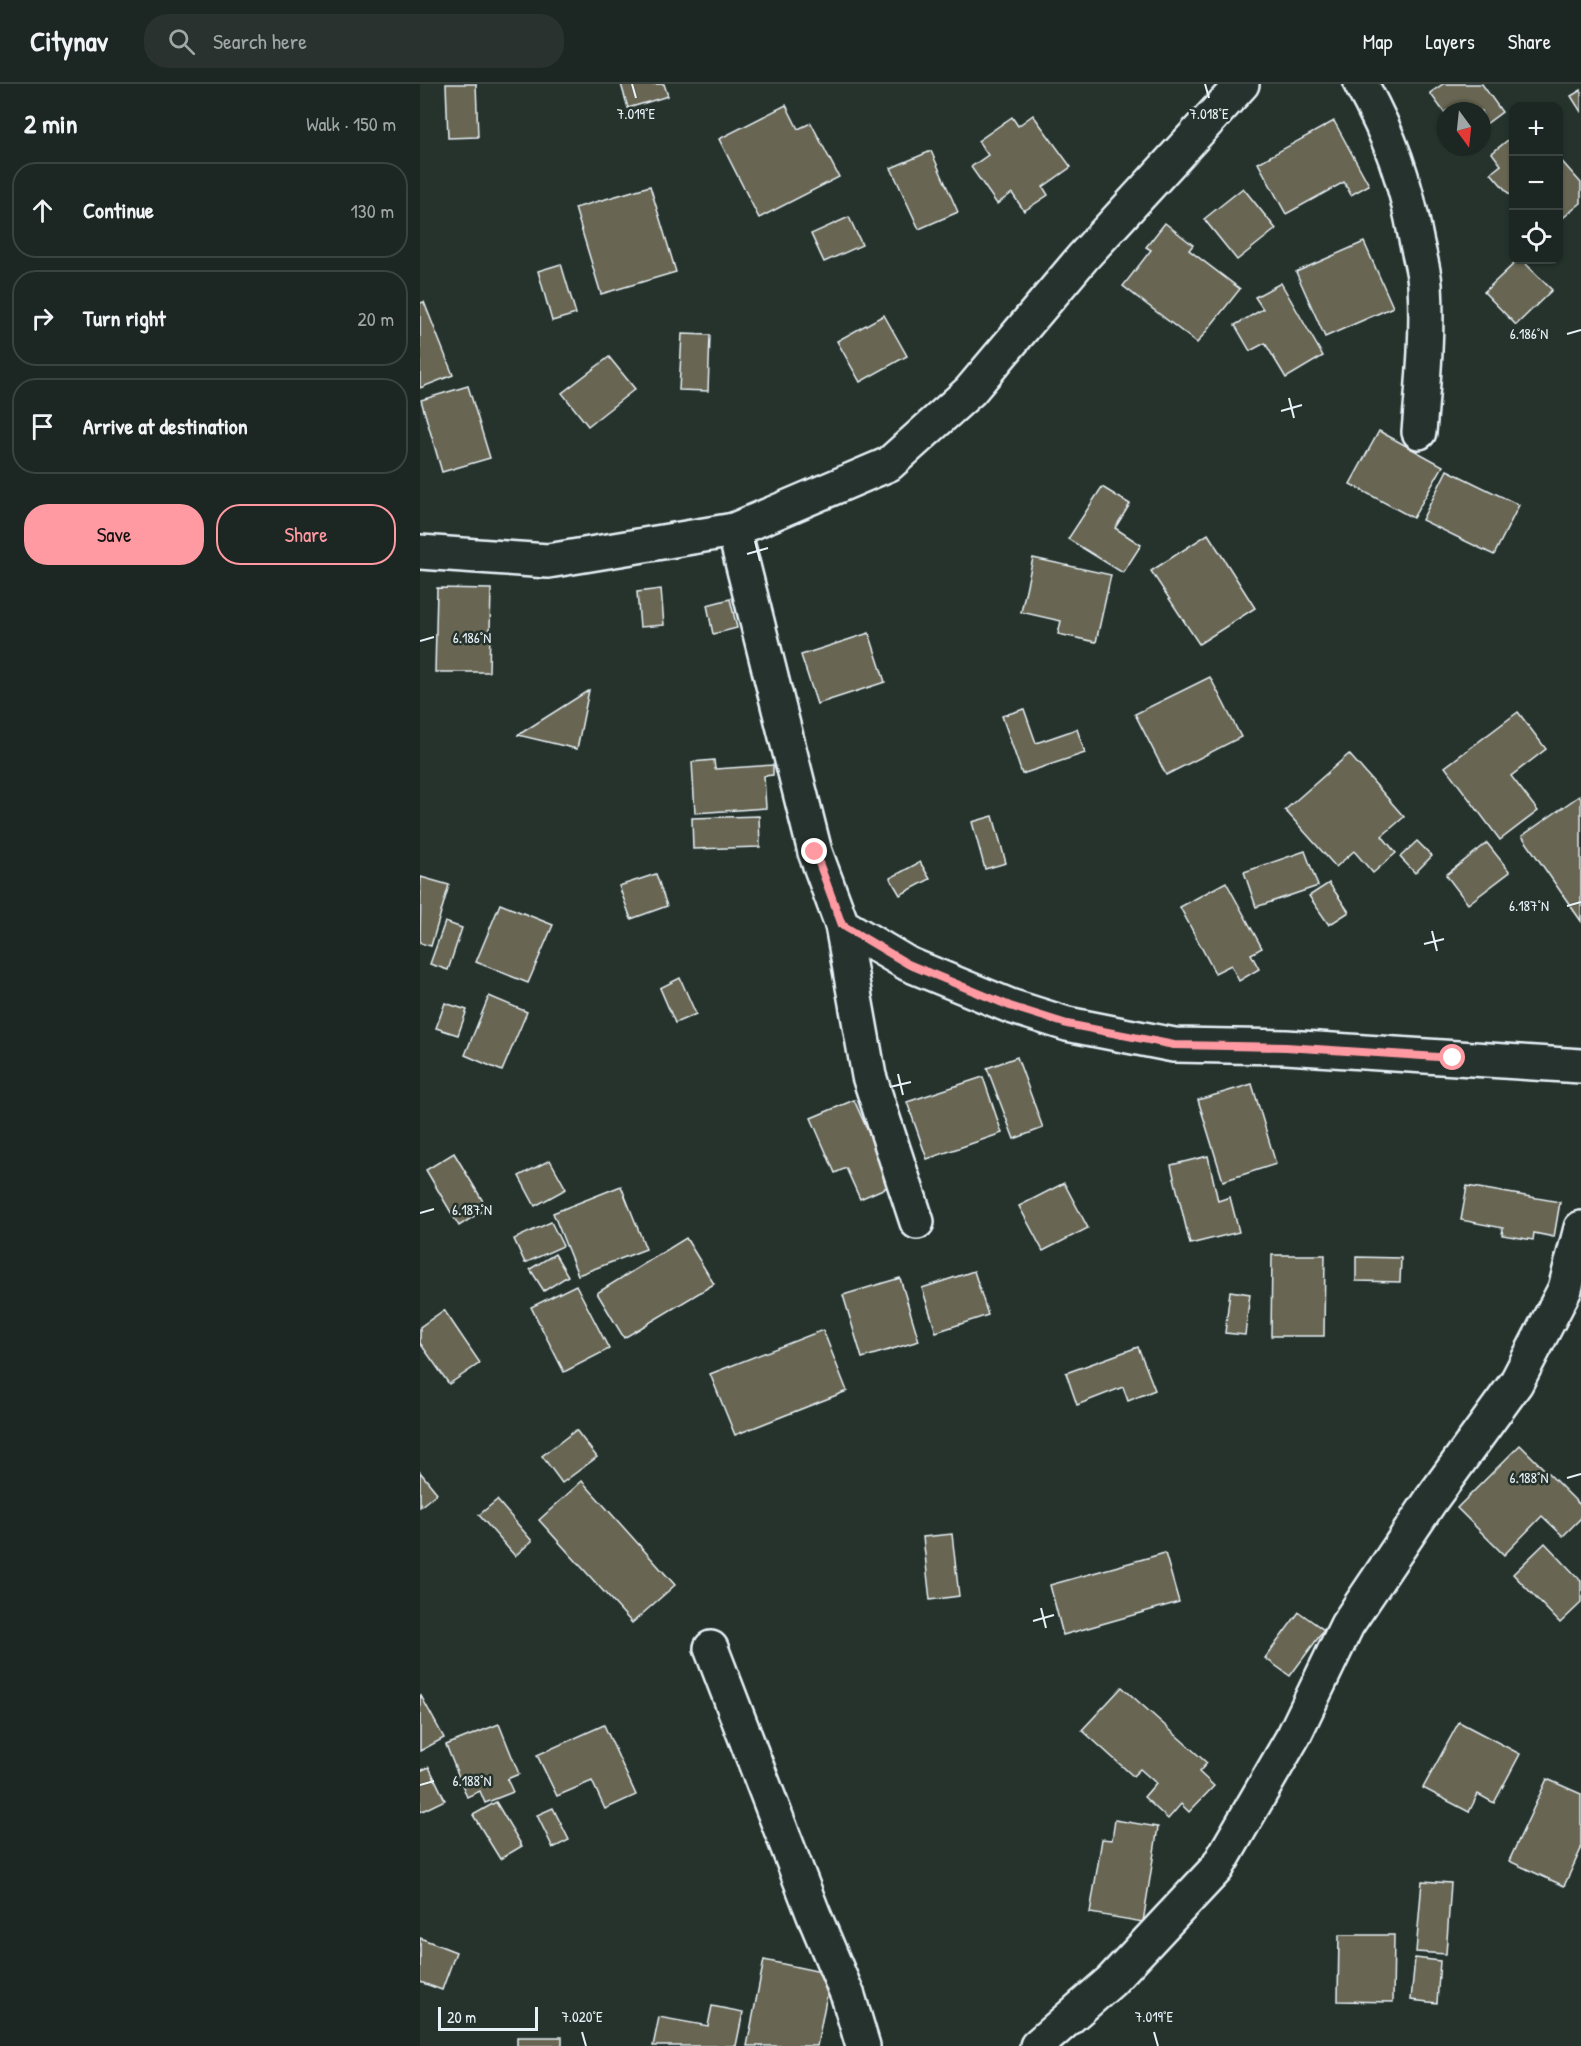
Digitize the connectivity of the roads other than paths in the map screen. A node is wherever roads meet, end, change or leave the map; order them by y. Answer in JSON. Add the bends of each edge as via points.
{"nodes":[{"id":1,"x":1242,"y":84,"type":"edge"},
{"id":2,"x":1361,"y":84,"type":"edge"},
{"id":3,"x":1419,"y":432,"type":"dead end"},
{"id":4,"x":734,"y":530,"type":"junction"},
{"id":5,"x":420,"y":552,"type":"edge"},
{"id":6,"x":842,"y":925,"type":"junction"},
{"id":7,"x":1581,"y":1066,"type":"edge"},
{"id":8,"x":917,"y":1222,"type":"dead end"},
{"id":9,"x":1581,"y":1228,"type":"edge"},
{"id":10,"x":711,"y":1648,"type":"dead end"},
{"id":11,"x":863,"y":2046,"type":"edge"},
{"id":12,"x":1037,"y":2046,"type":"edge"}],
"edges":[{"from":1,"to":4,"type":"street","via":[[1083,257],[970,391],[889,464]]},
{"from":2,"to":3,"type":"street","via":[[1398,160],[1425,284]]},
{"from":4,"to":5,"type":"street","via":[[548,561]]},
{"from":4,"to":6,"type":"street","via":[[815,852]]},
{"from":6,"to":7,"type":"street","via":[[908,964],[1010,1006],[1067,1024],[1174,1045],[1286,1047]]},
{"from":6,"to":8,"type":"street","via":[[869,1076]]},
{"from":9,"to":12,"type":"street","via":[[1565,1289],[1516,1383],[1347,1625],[1294,1735],[1217,1868],[1112,1981]]},
{"from":10,"to":11,"type":"street","via":[[848,1996]]}]}
